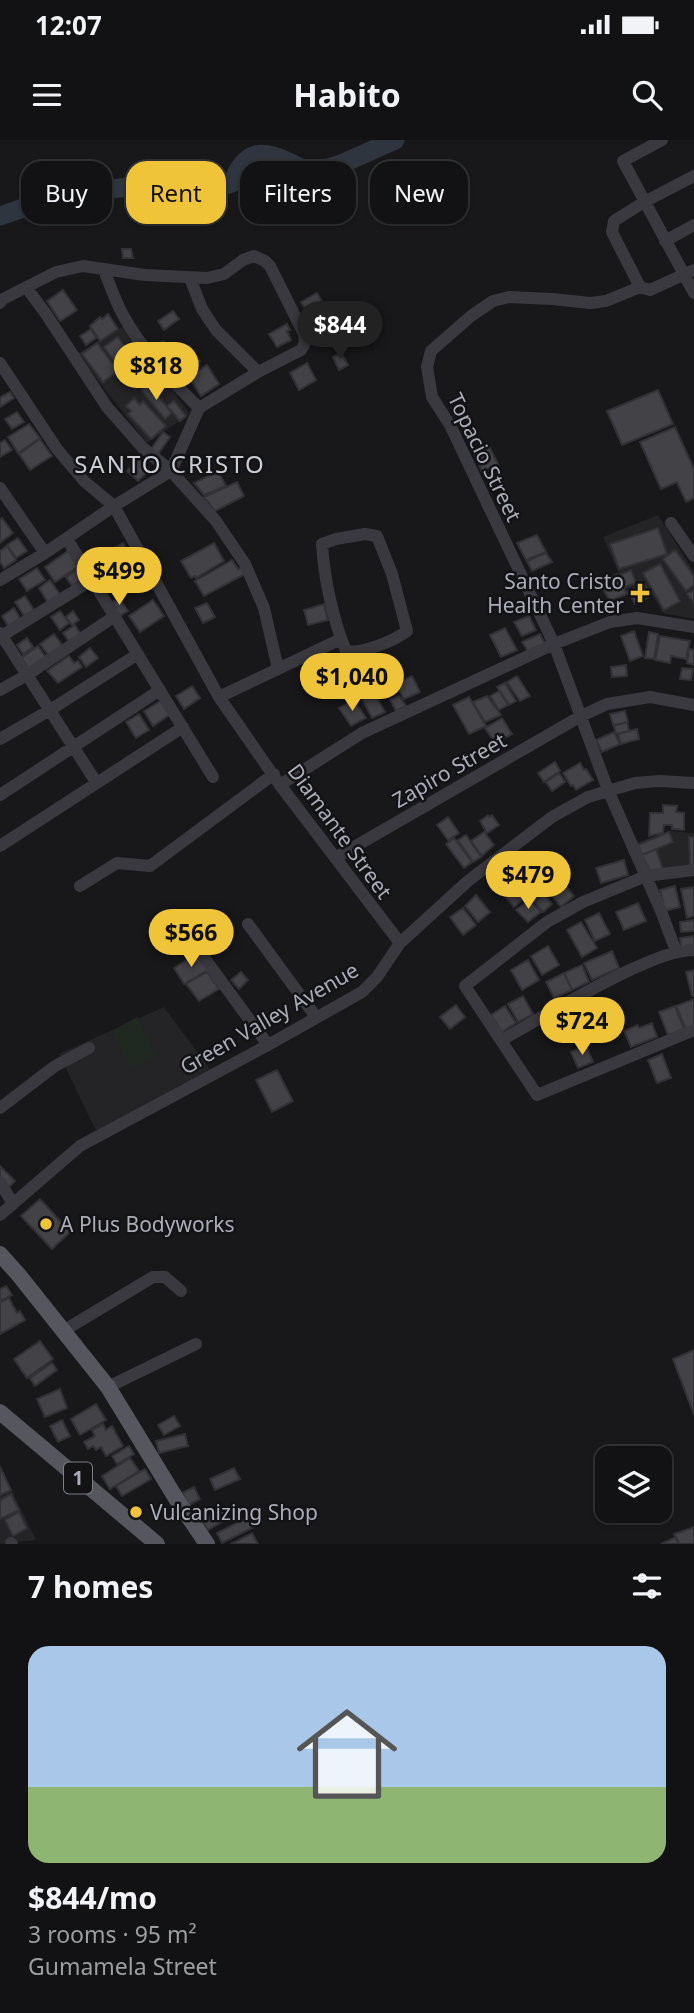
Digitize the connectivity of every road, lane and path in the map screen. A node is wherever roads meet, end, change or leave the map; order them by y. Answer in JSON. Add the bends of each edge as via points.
{"nodes":[{"id":1,"x":662,"y":140,"type":"edge"},
{"id":2,"x":694,"y":176,"type":"edge"},
{"id":3,"x":644,"y":202,"type":"junction"},
{"id":4,"x":694,"y":225,"type":"edge"},
{"id":5,"x":665,"y":241,"type":"junction"},
{"id":6,"x":104,"y":270,"type":"junction"},
{"id":7,"x":689,"y":272,"type":"edge"},
{"id":8,"x":190,"y":278,"type":"junction"},
{"id":9,"x":26,"y":287,"type":"junction"},
{"id":10,"x":640,"y":287,"type":"junction"},
{"id":11,"x":694,"y":293,"type":"edge"},
{"id":12,"x":0,"y":303,"type":"edge"},
{"id":13,"x":0,"y":363,"type":"edge"},
{"id":14,"x":258,"y":372,"type":"junction"},
{"id":15,"x":199,"y":408,"type":"junction"},
{"id":16,"x":172,"y":471,"type":"junction"},
{"id":17,"x":0,"y":488,"type":"edge"},
{"id":18,"x":114,"y":506,"type":"junction"},
{"id":19,"x":671,"y":523,"type":"dead end"},
{"id":20,"x":67,"y":539,"type":"junction"},
{"id":21,"x":45,"y":554,"type":"junction"},
{"id":22,"x":694,"y":556,"type":"edge"},
{"id":23,"x":0,"y":580,"type":"edge"},
{"id":24,"x":92,"y":580,"type":"junction"},
{"id":25,"x":115,"y":617,"type":"junction"},
{"id":26,"x":694,"y":627,"type":"edge"},
{"id":27,"x":1,"y":635,"type":"edge"},
{"id":28,"x":341,"y":639,"type":"junction"},
{"id":29,"x":554,"y":644,"type":"junction"},
{"id":30,"x":138,"y":654,"type":"junction"},
{"id":31,"x":278,"y":669,"type":"junction"},
{"id":32,"x":27,"y":675,"type":"junction"},
{"id":33,"x":0,"y":690,"type":"edge"},
{"id":34,"x":160,"y":690,"type":"junction"},
{"id":35,"x":219,"y":697,"type":"junction"},
{"id":36,"x":694,"y":705,"type":"edge"},
{"id":37,"x":50,"y":710,"type":"junction"},
{"id":38,"x":582,"y":716,"type":"junction"},
{"id":39,"x":183,"y":727,"type":"junction"},
{"id":40,"x":0,"y":739,"type":"edge"},
{"id":41,"x":73,"y":746,"type":"junction"},
{"id":42,"x":213,"y":777,"type":"dead end"},
{"id":43,"x":277,"y":779,"type":"junction"},
{"id":44,"x":96,"y":782,"type":"junction"},
{"id":45,"x":694,"y":783,"type":"edge"},
{"id":46,"x":608,"y":790,"type":"junction"},
{"id":47,"x":0,"y":794,"type":"edge"},
{"id":48,"x":0,"y":846,"type":"edge"},
{"id":49,"x":335,"y":858,"type":"junction"},
{"id":50,"x":694,"y":870,"type":"edge"},
{"id":51,"x":646,"y":876,"type":"junction"},
{"id":52,"x":79,"y":886,"type":"dead end"},
{"id":53,"x":248,"y":924,"type":"dead end"},
{"id":54,"x":400,"y":943,"type":"junction"},
{"id":55,"x":694,"y":950,"type":"edge"},
{"id":56,"x":676,"y":951,"type":"junction"},
{"id":57,"x":200,"y":952,"type":"dead end"},
{"id":58,"x":316,"y":1017,"type":"junction"},
{"id":59,"x":694,"y":1030,"type":"edge"},
{"id":60,"x":502,"y":1040,"type":"junction"},
{"id":61,"x":268,"y":1045,"type":"junction"},
{"id":62,"x":89,"y":1048,"type":"dead end"},
{"id":63,"x":0,"y":1108,"type":"edge"},
{"id":64,"x":0,"y":1182,"type":"edge"},
{"id":65,"x":13,"y":1203,"type":"junction"},
{"id":66,"x":0,"y":1215,"type":"edge"},
{"id":67,"x":0,"y":1254,"type":"edge"},
{"id":68,"x":181,"y":1291,"type":"dead end"},
{"id":69,"x":63,"y":1331,"type":"junction"},
{"id":70,"x":196,"y":1344,"type":"dead end"},
{"id":71,"x":108,"y":1387,"type":"junction"},
{"id":72,"x":0,"y":1412,"type":"edge"},
{"id":73,"x":157,"y":1544,"type":"edge"},
{"id":74,"x":207,"y":1544,"type":"edge"}],
"edges":[{"from":1,"to":3,"type":"street","via":[[623,161]]},
{"from":2,"to":3,"type":"street"},
{"from":3,"to":5,"type":"street"},
{"from":3,"to":10,"type":"street","via":[[614,221],[612,232]]},
{"from":4,"to":5,"type":"street"},
{"from":5,"to":7,"type":"street"},
{"from":6,"to":8,"type":"street"},
{"from":6,"to":9,"type":"street","via":[[83,266],[56,272]]},
{"from":6,"to":15,"type":"street","via":[[123,315],[147,351]]},
{"from":7,"to":10,"type":"street","name":"Topacio Street","via":[[650,290]]},
{"from":7,"to":11,"type":"street"},
{"from":8,"to":14,"type":"street","via":[[216,330]]},
{"from":8,"to":14,"type":"street","via":[[224,274],[254,256],[270,266],[306,343]]},
{"from":9,"to":12,"type":"street"},
{"from":9,"to":16,"type":"street","via":[[107,407],[143,448]]},
{"from":10,"to":29,"type":"street","name":"Topacio Street","via":[[590,303],[509,297],[493,301],[431,351],[427,367],[432,397],[450,425]]},
{"from":13,"to":18,"type":"street","via":[[58,449],[84,481]]},
{"from":14,"to":15,"type":"street"},
{"from":15,"to":16,"type":"street"},
{"from":16,"to":18,"type":"street"},
{"from":16,"to":31,"type":"street","via":[[216,521],[245,564],[264,608]]},
{"from":17,"to":21,"type":"street"},
{"from":18,"to":20,"type":"street"},
{"from":18,"to":35,"type":"street","name":"Diamante Street"},
{"from":19,"to":22,"type":"street"},
{"from":20,"to":21,"type":"street"},
{"from":20,"to":24,"type":"street"},
{"from":21,"to":23,"type":"street"},
{"from":24,"to":25,"type":"street"},
{"from":24,"to":27,"type":"street"},
{"from":25,"to":30,"type":"street"},
{"from":25,"to":32,"type":"street"},
{"from":26,"to":29,"type":"street","via":[[637,618],[610,622]]},
{"from":27,"to":32,"type":"street"},
{"from":28,"to":28,"type":"street","via":[[323,544],[365,534],[377,536],[407,631],[355,653],[346,651]]},
{"from":28,"to":31,"type":"street"},
{"from":29,"to":38,"type":"street","name":"Topacio Street"},
{"from":29,"to":43,"type":"street","via":[[362,733]]},
{"from":30,"to":34,"type":"street"},
{"from":30,"to":37,"type":"street"},
{"from":31,"to":35,"type":"street"},
{"from":32,"to":33,"type":"street"},
{"from":32,"to":37,"type":"street"},
{"from":34,"to":39,"type":"street"},
{"from":34,"to":41,"type":"street"},
{"from":35,"to":43,"type":"street","name":"Diamante Street"},
{"from":36,"to":38,"type":"street","name":"Zapiro Street","via":[[650,696],[607,704]]},
{"from":37,"to":40,"type":"street"},
{"from":37,"to":41,"type":"street"},
{"from":38,"to":46,"type":"street","name":"Topacio Street"},
{"from":38,"to":49,"type":"street","name":"Zapiro Street"},
{"from":39,"to":42,"type":"street"},
{"from":39,"to":44,"type":"street"},
{"from":41,"to":44,"type":"street"},
{"from":41,"to":47,"type":"street"},
{"from":43,"to":49,"type":"street","name":"Diamante Street"},
{"from":43,"to":52,"type":"street","via":[[150,866],[117,863]]},
{"from":44,"to":48,"type":"street"},
{"from":45,"to":46,"type":"street","name":"Green Valley Avenue","via":[[635,783]]},
{"from":46,"to":51,"type":"street","name":"Topacio Street"},
{"from":46,"to":54,"type":"street","name":"Green Valley Avenue","via":[[552,817],[467,881]]},
{"from":49,"to":54,"type":"street","name":"Diamante Street"},
{"from":50,"to":51,"type":"street"},
{"from":51,"to":56,"type":"street","name":"Topacio Street"},
{"from":51,"to":60,"type":"street","via":[[547,922],[465,986]]},
{"from":53,"to":58,"type":"street"},
{"from":54,"to":58,"type":"street","name":"Green Valley Avenue","via":[[362,992]]},
{"from":55,"to":56,"type":"street"},
{"from":56,"to":60,"type":"street","via":[[606,981]]},
{"from":57,"to":61,"type":"street"},
{"from":58,"to":61,"type":"street","name":"Green Valley Avenue"},
{"from":59,"to":60,"type":"street","via":[[537,1095]]},
{"from":61,"to":65,"type":"street","name":"Green Valley Avenue","via":[[80,1146]]},
{"from":62,"to":63,"type":"street","via":[[55,1066]]},
{"from":64,"to":65,"type":"street"},
{"from":65,"to":66,"type":"street","name":"Green Valley Avenue"},
{"from":67,"to":69,"type":"main road"},
{"from":68,"to":69,"type":"street","via":[[165,1277],[153,1277]]},
{"from":69,"to":71,"type":"main road"},
{"from":70,"to":71,"type":"street"},
{"from":71,"to":74,"type":"main road"},
{"from":72,"to":73,"type":"main road","number":"1"}]}
